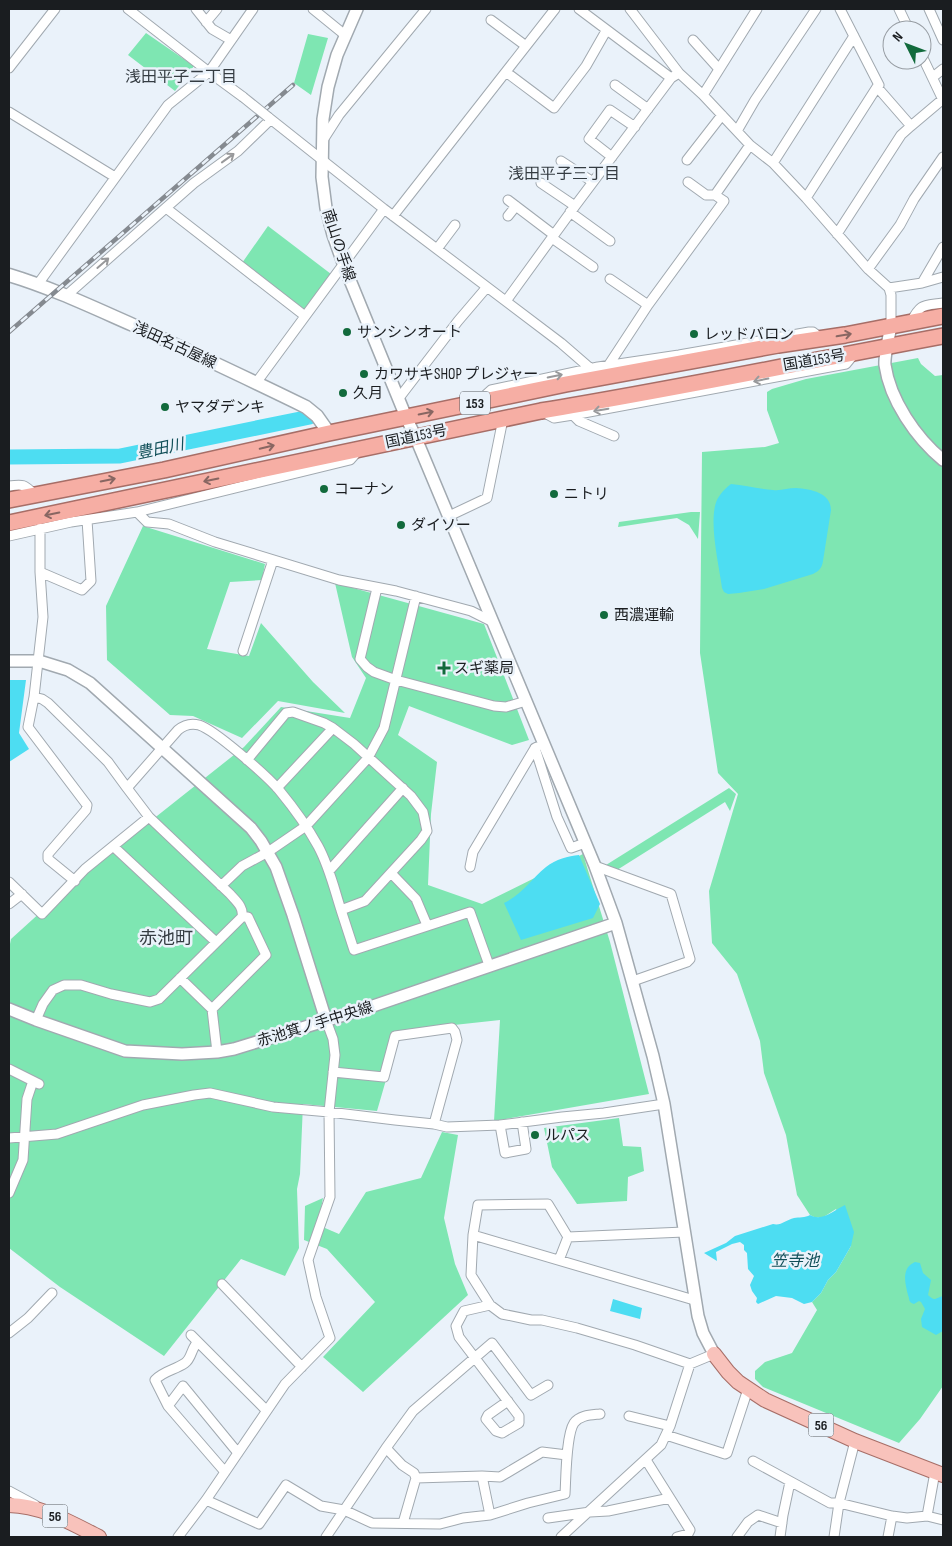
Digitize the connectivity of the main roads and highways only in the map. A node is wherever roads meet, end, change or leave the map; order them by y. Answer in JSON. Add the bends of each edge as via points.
{"nodes":[{"id":1,"x":9,"y":275,"type":"edge"},
{"id":2,"x":943,"y":316,"type":"edge"},
{"id":3,"x":943,"y":336,"type":"edge"},
{"id":4,"x":329,"y":433,"type":"junction"},
{"id":5,"x":74,"y":486,"type":"junction"},
{"id":6,"x":9,"y":500,"type":"edge"},
{"id":7,"x":78,"y":515,"type":"junction"},
{"id":8,"x":10,"y":532,"type":"edge"},
{"id":9,"x":714,"y":1354,"type":"road end"},
{"id":10,"x":939,"y":1473,"type":"edge"},
{"id":11,"x":9,"y":1505,"type":"edge"},
{"id":12,"x":99,"y":1537,"type":"edge"}],
"edges":[{"from":1,"to":4,"type":"main road","name":"浅田名古屋線","via":[[67,295],[306,407],[318,416]]},
{"from":4,"to":2,"type":"highway","name":"国道153号","number":"153","one_way":true,"via":[[664,366]]},
{"from":3,"to":7,"type":"highway","name":"国道153号","number":"153","one_way":true,"via":[[628,401],[541,411],[415,436],[172,488]]},
{"from":5,"to":4,"type":"highway","name":"国道153号","number":"153","one_way":true,"via":[[164,470]]},
{"from":5,"to":6,"type":"highway","name":"国道153号","number":"153"},
{"from":5,"to":7,"type":"highway"},
{"from":7,"to":8,"type":"highway","name":"国道153号","number":"153","one_way":true},
{"from":9,"to":10,"type":"main road","number":"56","via":[[728,1372],[765,1400],[855,1441]]},
{"from":11,"to":12,"type":"main road","number":"56","via":[[47,1512]]}]}
